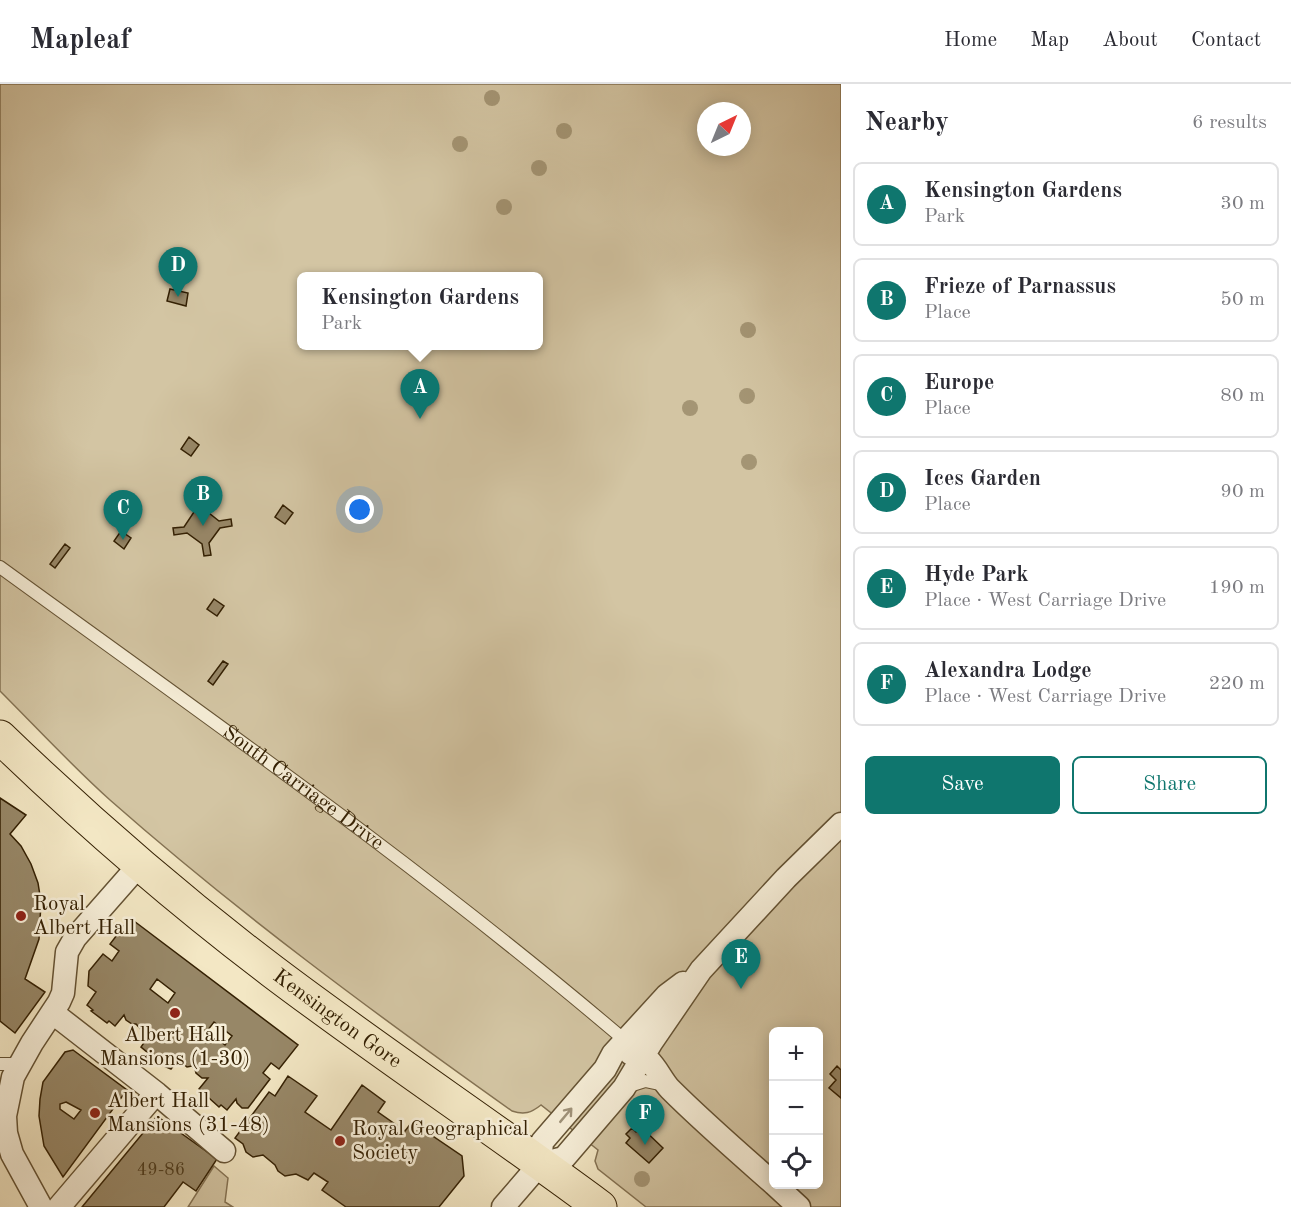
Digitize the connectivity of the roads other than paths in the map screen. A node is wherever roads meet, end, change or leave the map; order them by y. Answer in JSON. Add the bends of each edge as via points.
{"nodes":[{"id":1,"x":0,"y":567,"type":"edge"},
{"id":2,"x":0,"y":737,"type":"edge"},
{"id":3,"x":841,"y":824,"type":"edge"},
{"id":4,"x":140,"y":864,"type":"junction"},
{"id":5,"x":701,"y":970,"type":"junction"},
{"id":6,"x":53,"y":1013,"type":"junction"},
{"id":7,"x":625,"y":1041,"type":"junction"},
{"id":8,"x":643,"y":1056,"type":"junction"},
{"id":9,"x":10,"y":1064,"type":"edge"},
{"id":10,"x":605,"y":1069,"type":"junction"},
{"id":11,"x":668,"y":1087,"type":"junction"},
{"id":12,"x":624,"y":1088,"type":"junction"},
{"id":13,"x":156,"y":1093,"type":"junction"},
{"id":14,"x":224,"y":1151,"type":"dead end"},
{"id":15,"x":6,"y":1152,"type":"edge"},
{"id":16,"x":540,"y":1164,"type":"junction"},
{"id":17,"x":769,"y":1179,"type":"edge"},
{"id":18,"x":779,"y":1189,"type":"edge"},
{"id":19,"x":41,"y":1207,"type":"edge"},
{"id":20,"x":59,"y":1207,"type":"edge"},
{"id":21,"x":503,"y":1207,"type":"edge"},
{"id":22,"x":600,"y":1207,"type":"edge"},
{"id":23,"x":799,"y":1207,"type":"edge"}],
"edges":[{"from":1,"to":7,"type":"lane","name":"South Carriage Drive","via":[[353,825],[519,951]]},
{"from":2,"to":4,"type":"main road","name":"Kensington Gore"},
{"from":3,"to":5,"type":"street"},
{"from":4,"to":6,"type":"street","via":[[75,938],[67,952],[63,993]]},
{"from":4,"to":16,"type":"main road","name":"Kensington Gore","via":[[272,970]]},
{"from":5,"to":7,"type":"street","via":[[667,995]]},
{"from":5,"to":8,"type":"street"},
{"from":6,"to":9,"type":"street"},
{"from":6,"to":13,"type":"street"},
{"from":7,"to":8,"type":"lane","name":"South Carriage Drive"},
{"from":7,"to":10,"type":"street"},
{"from":8,"to":10,"type":"street","via":[[630,1054]]},
{"from":8,"to":11,"type":"street"},
{"from":8,"to":12,"type":"street"},
{"from":9,"to":15,"type":"street","via":[[13,1077],[5,1116]]},
{"from":16,"to":10,"type":"street","one_way":true,"via":[[542,1143]]},
{"from":11,"to":12,"type":"lane","via":[[645,1081]]},
{"from":11,"to":17,"type":"street"},
{"from":12,"to":16,"type":"street","via":[[564,1158]]},
{"from":13,"to":14,"type":"street"},
{"from":13,"to":20,"type":"street"},
{"from":15,"to":19,"type":"street"},
{"from":16,"to":21,"type":"street"},
{"from":16,"to":22,"type":"main road","name":"Kensington Gore"},
{"from":18,"to":23,"type":"street"}]}
